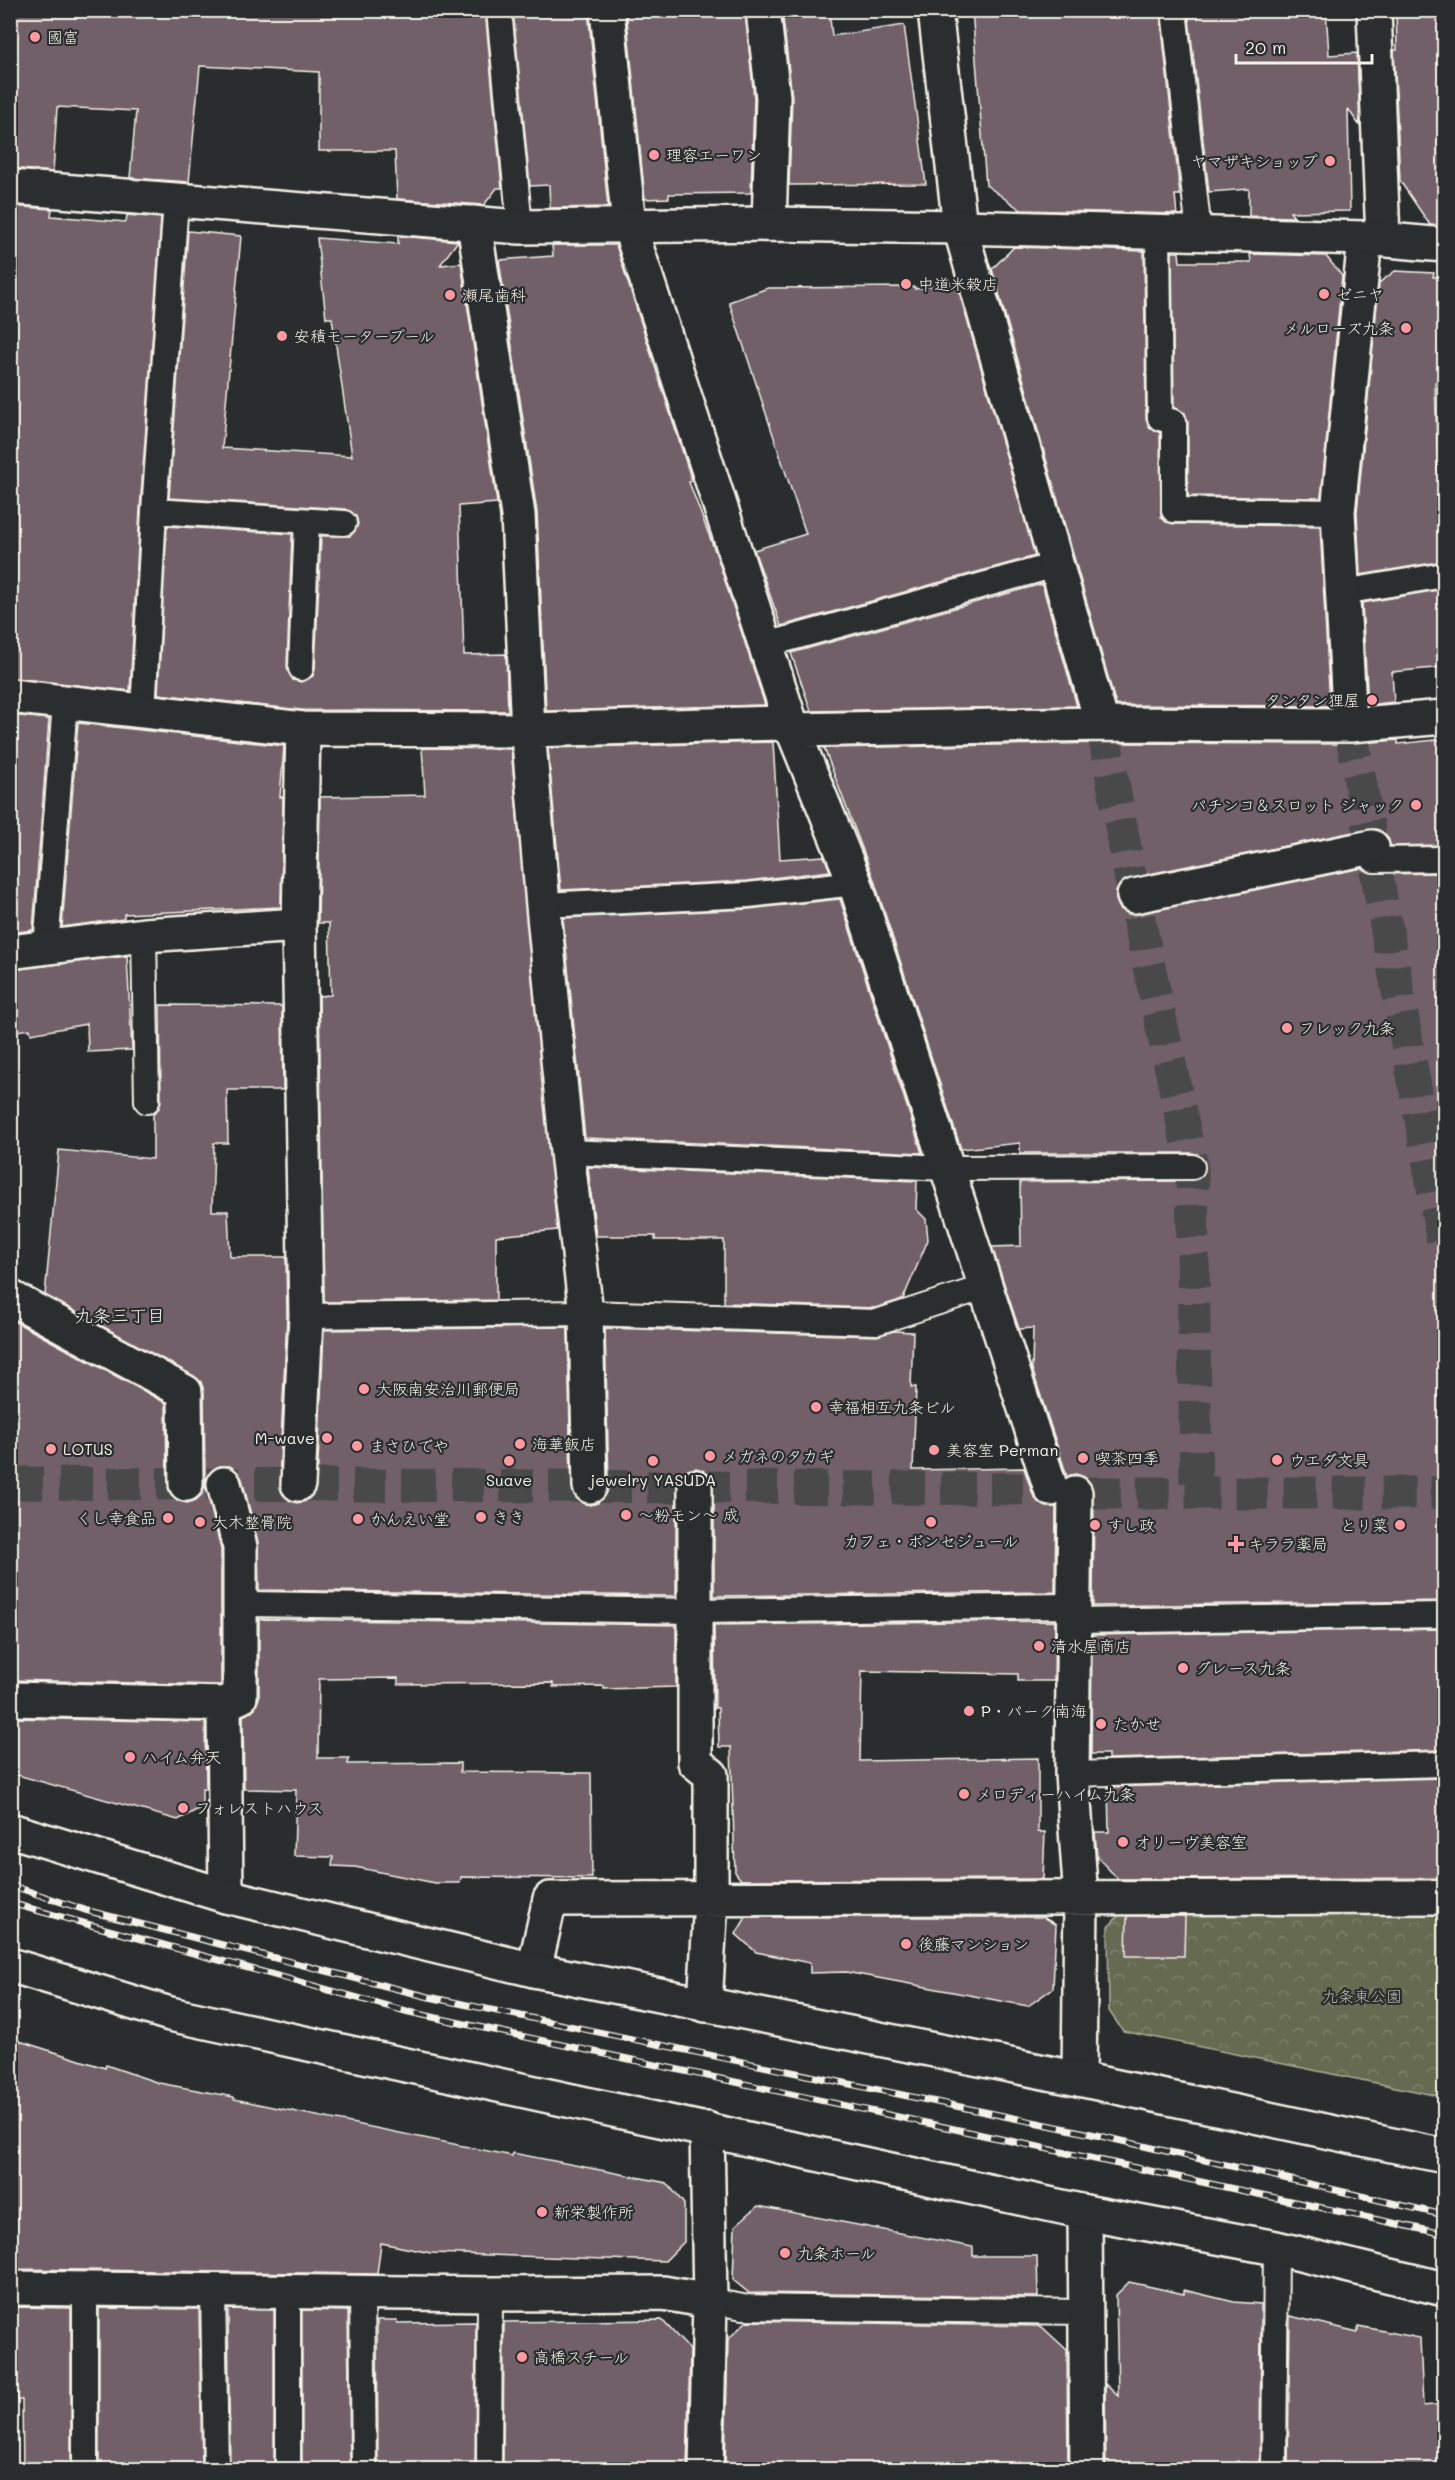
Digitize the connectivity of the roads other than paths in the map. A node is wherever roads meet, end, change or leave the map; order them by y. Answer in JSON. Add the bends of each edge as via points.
{"nodes":[{"id":1,"x":499,"y":10,"type":"edge"},
{"id":2,"x":607,"y":10,"type":"edge"},
{"id":3,"x":763,"y":10,"type":"edge"},
{"id":4,"x":935,"y":10,"type":"edge"},
{"id":5,"x":1174,"y":10,"type":"edge"},
{"id":6,"x":1374,"y":10,"type":"edge"},
{"id":7,"x":10,"y":187,"type":"edge"},
{"id":8,"x":176,"y":201,"type":"junction"},
{"id":9,"x":474,"y":224,"type":"junction"},
{"id":10,"x":770,"y":224,"type":"junction"},
{"id":11,"x":628,"y":225,"type":"junction"},
{"id":12,"x":520,"y":227,"type":"junction"},
{"id":13,"x":960,"y":227,"type":"junction"},
{"id":14,"x":1158,"y":232,"type":"junction"},
{"id":15,"x":1199,"y":233,"type":"junction"},
{"id":16,"x":1374,"y":238,"type":"junction"},
{"id":17,"x":1444,"y":244,"type":"edge"},
{"id":18,"x":154,"y":511,"type":"junction"},
{"id":19,"x":1338,"y":512,"type":"junction"},
{"id":20,"x":307,"y":521,"type":"junction"},
{"id":21,"x":344,"y":523,"type":"dead end"},
{"id":22,"x":1056,"y":565,"type":"junction"},
{"id":23,"x":1444,"y":575,"type":"edge"},
{"id":24,"x":1343,"y":592,"type":"junction"},
{"id":25,"x":766,"y":645,"type":"junction"},
{"id":26,"x":301,"y":668,"type":"dead end"},
{"id":27,"x":10,"y":696,"type":"edge"},
{"id":28,"x":65,"y":703,"type":"junction"},
{"id":29,"x":144,"y":712,"type":"junction"},
{"id":30,"x":1444,"y":717,"type":"edge"},
{"id":31,"x":1102,"y":724,"type":"junction"},
{"id":32,"x":1350,"y":725,"type":"junction"},
{"id":33,"x":303,"y":729,"type":"junction"},
{"id":34,"x":528,"y":730,"type":"junction"},
{"id":35,"x":793,"y":730,"type":"junction"},
{"id":36,"x":1373,"y":854,"type":"joint"},
{"id":37,"x":1444,"y":859,"type":"edge"},
{"id":38,"x":855,"y":883,"type":"junction"},
{"id":39,"x":1134,"y":896,"type":"dead end"},
{"id":40,"x":543,"y":905,"type":"junction"},
{"id":41,"x":299,"y":925,"type":"junction"},
{"id":42,"x":144,"y":935,"type":"junction"},
{"id":43,"x":46,"y":948,"type":"junction"},
{"id":44,"x":10,"y":952,"type":"edge"},
{"id":45,"x":147,"y":1101,"type":"dead end"},
{"id":46,"x":567,"y":1152,"type":"junction"},
{"id":47,"x":1192,"y":1167,"type":"dead end"},
{"id":48,"x":948,"y":1168,"type":"junction"},
{"id":49,"x":985,"y":1287,"type":"junction"},
{"id":50,"x":10,"y":1298,"type":"edge"},
{"id":51,"x":586,"y":1313,"type":"junction"},
{"id":52,"x":306,"y":1317,"type":"junction"},
{"id":53,"x":186,"y":1484,"type":"dead end"},
{"id":54,"x":224,"y":1484,"type":"dead end"},
{"id":55,"x":298,"y":1484,"type":"dead end"},
{"id":56,"x":590,"y":1486,"type":"dead end"},
{"id":57,"x":695,"y":1487,"type":"dead end"},
{"id":58,"x":241,"y":1604,"type":"junction"},
{"id":59,"x":695,"y":1611,"type":"junction"},
{"id":60,"x":1074,"y":1614,"type":"junction"},
{"id":61,"x":1444,"y":1615,"type":"edge"},
{"id":62,"x":10,"y":1700,"type":"edge"},
{"id":63,"x":224,"y":1704,"type":"junction"},
{"id":64,"x":1444,"y":1764,"type":"edge"},
{"id":65,"x":1072,"y":1774,"type":"junction"},
{"id":66,"x":10,"y":1830,"type":"edge"},
{"id":67,"x":226,"y":1896,"type":"junction"},
{"id":68,"x":1444,"y":1897,"type":"edge"},
{"id":69,"x":711,"y":1899,"type":"junction"},
{"id":70,"x":1081,"y":1899,"type":"junction"},
{"id":71,"x":10,"y":1965,"type":"edge"},
{"id":72,"x":534,"y":1970,"type":"junction"},
{"id":73,"x":705,"y":2006,"type":"junction"},
{"id":74,"x":1079,"y":2079,"type":"junction"},
{"id":75,"x":707,"y":2129,"type":"junction"},
{"id":76,"x":1444,"y":2156,"type":"edge"},
{"id":77,"x":1085,"y":2212,"type":"junction"},
{"id":78,"x":1276,"y":2248,"type":"junction"},
{"id":79,"x":10,"y":2288,"type":"edge"},
{"id":80,"x":85,"y":2289,"type":"junction"},
{"id":81,"x":213,"y":2289,"type":"junction"},
{"id":82,"x":1444,"y":2289,"type":"edge"},
{"id":83,"x":288,"y":2290,"type":"junction"},
{"id":84,"x":362,"y":2292,"type":"junction"},
{"id":85,"x":490,"y":2294,"type":"junction"},
{"id":86,"x":710,"y":2301,"type":"junction"},
{"id":87,"x":1085,"y":2312,"type":"junction"},
{"id":88,"x":85,"y":2469,"type":"edge"},
{"id":89,"x":216,"y":2469,"type":"edge"},
{"id":90,"x":288,"y":2469,"type":"edge"},
{"id":91,"x":364,"y":2469,"type":"edge"},
{"id":92,"x":489,"y":2469,"type":"edge"},
{"id":93,"x":706,"y":2469,"type":"edge"},
{"id":94,"x":1087,"y":2469,"type":"edge"},
{"id":95,"x":1274,"y":2469,"type":"edge"}],
"edges":[{"from":1,"to":12,"type":"lane"},
{"from":2,"to":11,"type":"street"},
{"from":3,"to":10,"type":"street","via":[[773,97]]},
{"from":4,"to":13,"type":"street"},
{"from":5,"to":15,"type":"lane"},
{"from":6,"to":16,"type":"street"},
{"from":7,"to":8,"type":"street"},
{"from":8,"to":9,"type":"street"},
{"from":8,"to":18,"type":"lane"},
{"from":9,"to":12,"type":"street"},
{"from":9,"to":34,"type":"street","via":[[518,515]]},
{"from":10,"to":11,"type":"street"},
{"from":10,"to":13,"type":"street"},
{"from":11,"to":12,"type":"street"},
{"from":11,"to":25,"type":"street"},
{"from":13,"to":14,"type":"street"},
{"from":13,"to":22,"type":"street"},
{"from":14,"to":15,"type":"street"},
{"from":14,"to":19,"type":"lane","via":[[1160,418],[1173,422],[1174,510]]},
{"from":15,"to":16,"type":"street"},
{"from":16,"to":17,"type":"street"},
{"from":16,"to":19,"type":"street"},
{"from":18,"to":20,"type":"lane"},
{"from":18,"to":29,"type":"lane"},
{"from":19,"to":24,"type":"street"},
{"from":20,"to":21,"type":"lane"},
{"from":20,"to":26,"type":"lane"},
{"from":22,"to":25,"type":"lane"},
{"from":22,"to":31,"type":"street"},
{"from":23,"to":24,"type":"lane"},
{"from":24,"to":32,"type":"street"},
{"from":25,"to":35,"type":"street"},
{"from":27,"to":28,"type":"street"},
{"from":28,"to":29,"type":"street"},
{"from":28,"to":43,"type":"lane"},
{"from":29,"to":33,"type":"street"},
{"from":30,"to":32,"type":"street"},
{"from":31,"to":32,"type":"street"},
{"from":31,"to":35,"type":"street"},
{"from":33,"to":34,"type":"street"},
{"from":33,"to":41,"type":"street"},
{"from":34,"to":35,"type":"street","via":[[778,723]]},
{"from":34,"to":40,"type":"street"},
{"from":35,"to":38,"type":"street"},
{"from":36,"to":37,"type":"lane"},
{"from":36,"to":39,"type":"street"},
{"from":38,"to":40,"type":"lane","via":[[748,895]]},
{"from":38,"to":48,"type":"street"},
{"from":40,"to":46,"type":"street"},
{"from":41,"to":42,"type":"street"},
{"from":41,"to":52,"type":"street"},
{"from":42,"to":43,"type":"street"},
{"from":42,"to":45,"type":"lane"},
{"from":43,"to":44,"type":"street"},
{"from":46,"to":48,"type":"lane"},
{"from":46,"to":51,"type":"street"},
{"from":47,"to":48,"type":"lane"},
{"from":48,"to":49,"type":"street"},
{"from":49,"to":51,"type":"lane","via":[[877,1322]]},
{"from":49,"to":60,"type":"street","via":[[1063,1491]]},
{"from":50,"to":53,"type":"street","via":[[185,1392]]},
{"from":51,"to":52,"type":"lane"},
{"from":51,"to":56,"type":"street"},
{"from":52,"to":55,"type":"street"},
{"from":54,"to":58,"type":"street","via":[[240,1547]]},
{"from":57,"to":59,"type":"street"},
{"from":58,"to":59,"type":"lane"},
{"from":58,"to":63,"type":"street","via":[[240,1697]]},
{"from":59,"to":60,"type":"lane"},
{"from":59,"to":69,"type":"street","via":[[695,1762],[711,1775]]},
{"from":60,"to":61,"type":"lane"},
{"from":60,"to":65,"type":"street"},
{"from":62,"to":63,"type":"street"},
{"from":63,"to":67,"type":"street"},
{"from":64,"to":65,"type":"lane"},
{"from":65,"to":70,"type":"street"},
{"from":66,"to":67,"type":"street"},
{"from":67,"to":72,"type":"street"},
{"from":68,"to":70,"type":"street"},
{"from":69,"to":70,"type":"street"},
{"from":69,"to":72,"type":"street","via":[[550,1899]]},
{"from":69,"to":73,"type":"street"},
{"from":70,"to":74,"type":"street"},
{"from":71,"to":75,"type":"street","via":[[170,2013]]},
{"from":72,"to":73,"type":"street"},
{"from":73,"to":74,"type":"street"},
{"from":74,"to":76,"type":"street"},
{"from":75,"to":77,"type":"street"},
{"from":75,"to":86,"type":"street"},
{"from":77,"to":78,"type":"street"},
{"from":77,"to":87,"type":"street"},
{"from":78,"to":82,"type":"street"},
{"from":78,"to":95,"type":"lane"},
{"from":79,"to":80,"type":"street"},
{"from":80,"to":81,"type":"street"},
{"from":80,"to":88,"type":"lane"},
{"from":81,"to":83,"type":"street"},
{"from":81,"to":89,"type":"lane"},
{"from":83,"to":84,"type":"street"},
{"from":83,"to":90,"type":"lane"},
{"from":84,"to":85,"type":"street"},
{"from":84,"to":91,"type":"lane"},
{"from":85,"to":86,"type":"street","via":[[663,2293]]},
{"from":85,"to":92,"type":"lane"},
{"from":86,"to":87,"type":"lane","via":[[743,2307]]},
{"from":86,"to":93,"type":"street"},
{"from":87,"to":94,"type":"street"}]}
